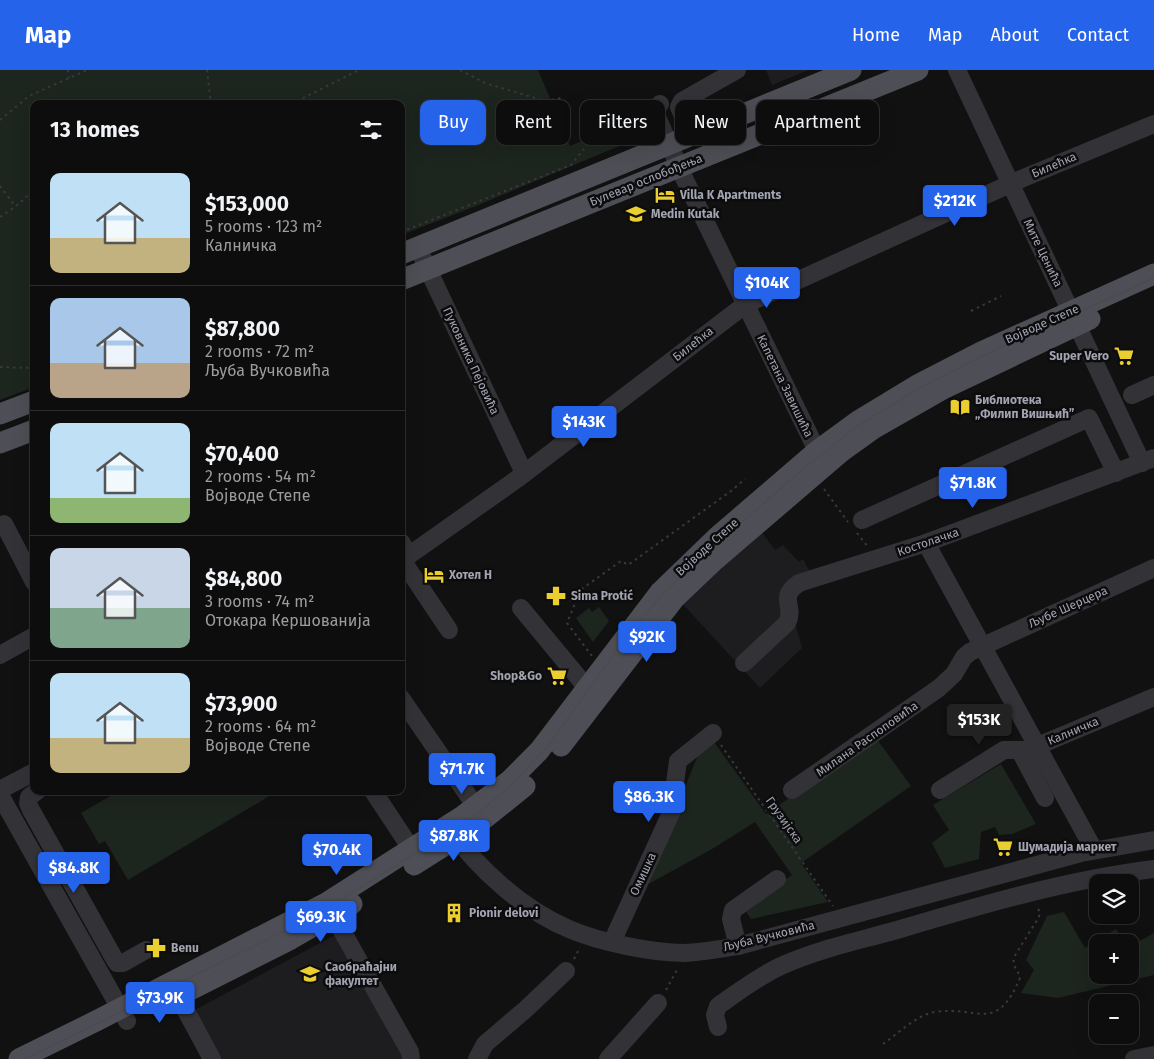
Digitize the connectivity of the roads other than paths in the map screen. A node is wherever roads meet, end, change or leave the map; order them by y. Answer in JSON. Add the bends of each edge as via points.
{"nodes":[{"id":1,"x":737,"y":70,"type":"edge"},
{"id":2,"x":851,"y":70,"type":"edge"},
{"id":3,"x":918,"y":70,"type":"edge"},
{"id":4,"x":957,"y":70,"type":"edge"},
{"id":5,"x":669,"y":104,"type":"junction"},
{"id":6,"x":675,"y":112,"type":"edge"},
{"id":7,"x":746,"y":112,"type":"edge"},
{"id":8,"x":1154,"y":124,"type":"edge"},
{"id":9,"x":675,"y":141,"type":"edge"},
{"id":10,"x":668,"y":144,"type":"junction"},
{"id":11,"x":679,"y":166,"type":"junction"},
{"id":12,"x":1010,"y":184,"type":"junction"},
{"id":13,"x":409,"y":251,"type":"edge"},
{"id":14,"x":427,"y":269,"type":"junction"},
{"id":15,"x":1154,"y":274,"type":"edge"},
{"id":16,"x":405,"y":278,"type":"edge"},
{"id":17,"x":1154,"y":289,"type":"edge"},
{"id":18,"x":746,"y":304,"type":"junction"},
{"id":19,"x":1074,"y":318,"type":"junction"},
{"id":20,"x":1154,"y":385,"type":"edge"},
{"id":21,"x":1132,"y":395,"type":"dead end"},
{"id":22,"x":30,"y":402,"type":"edge"},
{"id":23,"x":0,"y":414,"type":"edge"},
{"id":24,"x":30,"y":432,"type":"edge"},
{"id":25,"x":0,"y":443,"type":"edge"},
{"id":26,"x":821,"y":459,"type":"junction"},
{"id":27,"x":1148,"y":460,"type":"edge"},
{"id":28,"x":524,"y":473,"type":"junction"},
{"id":29,"x":1116,"y":473,"type":"junction"},
{"id":30,"x":862,"y":520,"type":"dead end"},
{"id":31,"x":4,"y":524,"type":"dead end"},
{"id":32,"x":926,"y":544,"type":"junction"},
{"id":33,"x":405,"y":553,"type":"edge"},
{"id":34,"x":405,"y":557,"type":"edge"},
{"id":35,"x":1154,"y":568,"type":"edge"},
{"id":36,"x":30,"y":574,"type":"edge"},
{"id":37,"x":521,"y":608,"type":"dead end"},
{"id":38,"x":449,"y":630,"type":"dead end"},
{"id":39,"x":30,"y":638,"type":"edge"},
{"id":40,"x":982,"y":646,"type":"junction"},
{"id":41,"x":0,"y":655,"type":"edge"},
{"id":42,"x":744,"y":663,"type":"dead end"},
{"id":43,"x":588,"y":686,"type":"junction"},
{"id":44,"x":1154,"y":697,"type":"edge"},
{"id":45,"x":405,"y":704,"type":"edge"},
{"id":46,"x":713,"y":733,"type":"road end"},
{"id":47,"x":1038,"y":746,"type":"junction"},
{"id":48,"x":1020,"y":751,"type":"junction"},
{"id":49,"x":30,"y":774,"type":"edge"},
{"id":50,"x":0,"y":790,"type":"edge"},
{"id":51,"x":792,"y":790,"type":"road end"},
{"id":52,"x":940,"y":790,"type":"dead end"},
{"id":53,"x":0,"y":795,"type":"edge"},
{"id":54,"x":31,"y":795,"type":"edge"},
{"id":55,"x":376,"y":795,"type":"edge"},
{"id":56,"x":1045,"y":798,"type":"dead end"},
{"id":57,"x":480,"y":813,"type":"junction"},
{"id":58,"x":452,"y":833,"type":"junction"},
{"id":59,"x":1154,"y":840,"type":"edge"},
{"id":60,"x":412,"y":850,"type":"junction"},
{"id":61,"x":1094,"y":850,"type":"junction"},
{"id":62,"x":60,"y":863,"type":"junction"},
{"id":63,"x":1154,"y":869,"type":"edge"},
{"id":64,"x":43,"y":872,"type":"junction"},
{"id":65,"x":777,"y":879,"type":"dead end"},
{"id":66,"x":330,"y":909,"type":"junction"},
{"id":67,"x":612,"y":942,"type":"junction"},
{"id":68,"x":738,"y":946,"type":"junction"},
{"id":69,"x":146,"y":950,"type":"dead end"},
{"id":70,"x":566,"y":971,"type":"road end"},
{"id":71,"x":178,"y":996,"type":"junction"},
{"id":72,"x":658,"y":1003,"type":"road end"},
{"id":73,"x":124,"y":1015,"type":"junction"},
{"id":74,"x":718,"y":1027,"type":"dead end"},
{"id":75,"x":1154,"y":1056,"type":"edge"},
{"id":76,"x":19,"y":1059,"type":"edge"},
{"id":77,"x":48,"y":1059,"type":"edge"},
{"id":78,"x":212,"y":1059,"type":"edge"},
{"id":79,"x":411,"y":1059,"type":"edge"},
{"id":80,"x":477,"y":1059,"type":"edge"},
{"id":81,"x":608,"y":1059,"type":"edge"},
{"id":82,"x":1134,"y":1059,"type":"edge"}],
"edges":[{"from":1,"to":5,"type":"street","via":[[682,101]]},
{"from":2,"to":7,"type":"main road","name":"Булевар ослобођења"},
{"from":3,"to":11,"type":"main road","name":"Булевар ослобођења"},
{"from":4,"to":12,"type":"street","name":"Мите Ценића"},
{"from":5,"to":6,"type":"street"},
{"from":5,"to":10,"type":"street","name":"Капетана Завишића","via":[[656,109]]},
{"from":8,"to":12,"type":"street","name":"Билећка"},
{"from":9,"to":10,"type":"main road","name":"Булевар ослобођења"},
{"from":10,"to":11,"type":"street","name":"Капетана Завишића"},
{"from":10,"to":13,"type":"main road","name":"Булевар ослобођења"},
{"from":11,"to":14,"type":"main road","name":"Булевар ослобођења"},
{"from":11,"to":18,"type":"street","name":"Капетана Завишића"},
{"from":12,"to":18,"type":"street","name":"Билећка"},
{"from":12,"to":19,"type":"street","name":"Мите Ценића"},
{"from":13,"to":14,"type":"street","name":"Пуковника Пејовића"},
{"from":14,"to":16,"type":"main road","name":"Булевар ослобођења"},
{"from":14,"to":28,"type":"street","name":"Пуковника Пејовића"},
{"from":15,"to":19,"type":"main road","name":"Војводе Степе"},
{"from":17,"to":19,"type":"main road","name":"Војводе Степе"},
{"from":18,"to":26,"type":"street","name":"Капетана Завишића"},
{"from":18,"to":28,"type":"street","name":"Билећка"},
{"from":19,"to":26,"type":"main road","name":"Војводе Степе"},
{"from":19,"to":27,"type":"street","name":"Мите Ценића"},
{"from":20,"to":21,"type":"street"},
{"from":22,"to":23,"type":"main road"},
{"from":24,"to":25,"type":"main road"},
{"from":26,"to":43,"type":"main road","name":"Војводе Степе","via":[[717,537],[660,592]]},
{"from":26,"to":57,"type":"main road","name":"Војводе Степе","via":[[674,599],[546,764],[515,796]]},
{"from":27,"to":29,"type":"street","name":"Костолачка"},
{"from":28,"to":33,"type":"street","name":"Билећка"},
{"from":29,"to":30,"type":"street","via":[[1090,418]]},
{"from":29,"to":32,"type":"street","name":"Костолачка"},
{"from":31,"to":36,"type":"street"},
{"from":32,"to":40,"type":"street"},
{"from":32,"to":42,"type":"street","name":"Костолачка","via":[[799,583],[787,598],[790,618],[787,623]]},
{"from":34,"to":38,"type":"street"},
{"from":35,"to":40,"type":"street","name":"Љубе Шерцера"},
{"from":37,"to":43,"type":"street"},
{"from":39,"to":41,"type":"street"},
{"from":40,"to":47,"type":"street"},
{"from":40,"to":51,"type":"street","name":"Милана Распоповића","via":[[966,654],[954,674],[939,688]]},
{"from":43,"to":57,"type":"main road","name":"Војводе Степе","via":[[540,751]]},
{"from":44,"to":47,"type":"street","name":"Калничка"},
{"from":45,"to":57,"type":"street"},
{"from":46,"to":67,"type":"street","name":"Омишка","via":[[678,761],[671,813]]},
{"from":47,"to":48,"type":"street","name":"Калничка"},
{"from":47,"to":61,"type":"street"},
{"from":48,"to":52,"type":"street","name":"Калничка","via":[[1004,750]]},
{"from":48,"to":56,"type":"street"},
{"from":49,"to":50,"type":"street"},
{"from":53,"to":64,"type":"street"},
{"from":54,"to":62,"type":"street","via":[[28,803]]},
{"from":55,"to":60,"type":"street"},
{"from":57,"to":58,"type":"main road","name":"Војводе Степе"},
{"from":58,"to":60,"type":"main road","name":"Војводе Степе"},
{"from":58,"to":66,"type":"main road","name":"Војводе Степе"},
{"from":58,"to":67,"type":"street","name":"Љуба Вучковића","via":[[513,895],[552,921],[586,936]]},
{"from":59,"to":61,"type":"street","name":"Љуба Вучковића"},
{"from":60,"to":66,"type":"main road","name":"Војводе Степе"},
{"from":61,"to":68,"type":"street","name":"Љуба Вучковића"},
{"from":62,"to":64,"type":"street"},
{"from":62,"to":69,"type":"street","via":[[114,960],[123,963]]},
{"from":63,"to":74,"type":"street","via":[[1022,894],[818,951],[768,972],[718,1006],[715,1015]]},
{"from":64,"to":73,"type":"street"},
{"from":65,"to":68,"type":"street","via":[[733,910]]},
{"from":66,"to":71,"type":"main road","name":"Војводе Степе","via":[[291,939]]},
{"from":66,"to":73,"type":"main road","name":"Војводе Степе"},
{"from":66,"to":79,"type":"street"},
{"from":67,"to":68,"type":"street","name":"Љуба Вучковића","via":[[684,953]]},
{"from":70,"to":80,"type":"street","via":[[484,1044]]},
{"from":71,"to":73,"type":"main road","name":"Војводе Степе"},
{"from":71,"to":78,"type":"street"},
{"from":72,"to":81,"type":"street"},
{"from":73,"to":76,"type":"main road","name":"Војводе Степе"},
{"from":73,"to":77,"type":"main road","name":"Војводе Степе"},
{"from":75,"to":82,"type":"street"}]}
